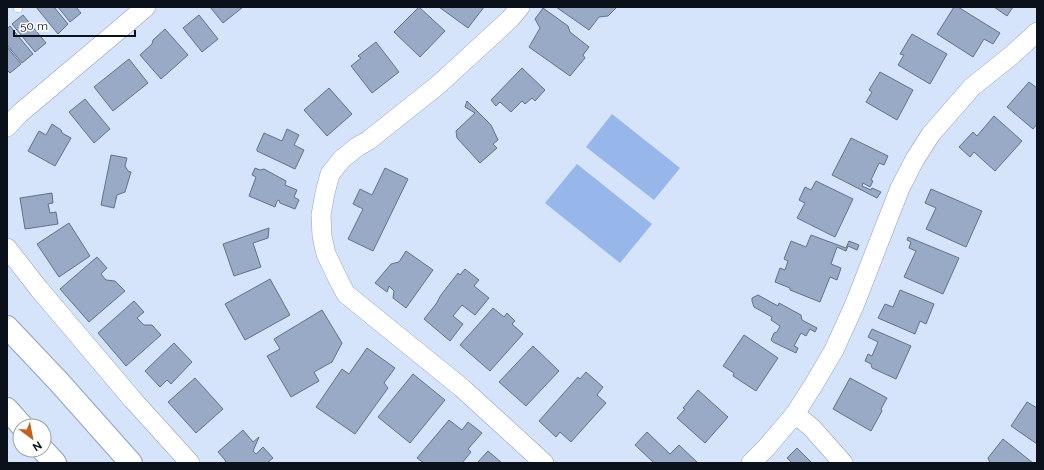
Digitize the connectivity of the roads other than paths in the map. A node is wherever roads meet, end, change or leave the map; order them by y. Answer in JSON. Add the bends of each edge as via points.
{"nodes":[{"id":1,"x":146,"y":7,"type":"edge"},
{"id":2,"x":520,"y":7,"type":"edge"},
{"id":3,"x":1037,"y":32,"type":"edge"},
{"id":4,"x":7,"y":127,"type":"edge"},
{"id":5,"x":7,"y":248,"type":"edge"},
{"id":6,"x":7,"y":327,"type":"edge"},
{"id":7,"x":7,"y":409,"type":"edge"},
{"id":8,"x":795,"y":414,"type":"junction"},
{"id":9,"x":15,"y":418,"type":"edge"},
{"id":10,"x":131,"y":463,"type":"edge"},
{"id":11,"x":190,"y":463,"type":"edge"},
{"id":12,"x":544,"y":463,"type":"edge"},
{"id":13,"x":751,"y":463,"type":"edge"},
{"id":14,"x":843,"y":463,"type":"edge"}],
"edges":[{"from":1,"to":4,"type":"street"},
{"from":2,"to":12,"type":"street","via":[[438,85],[342,159],[328,180],[321,214],[322,236],[326,254],[346,294],[462,388]]},
{"from":3,"to":8,"type":"street","via":[[972,87],[931,134],[915,159],[900,188],[844,331]]},
{"from":5,"to":11,"type":"street","via":[[24,272]]},
{"from":6,"to":10,"type":"street","via":[[60,382]]},
{"from":7,"to":9,"type":"street"},
{"from":8,"to":13,"type":"street"},
{"from":8,"to":14,"type":"street","via":[[812,428]]}]}
